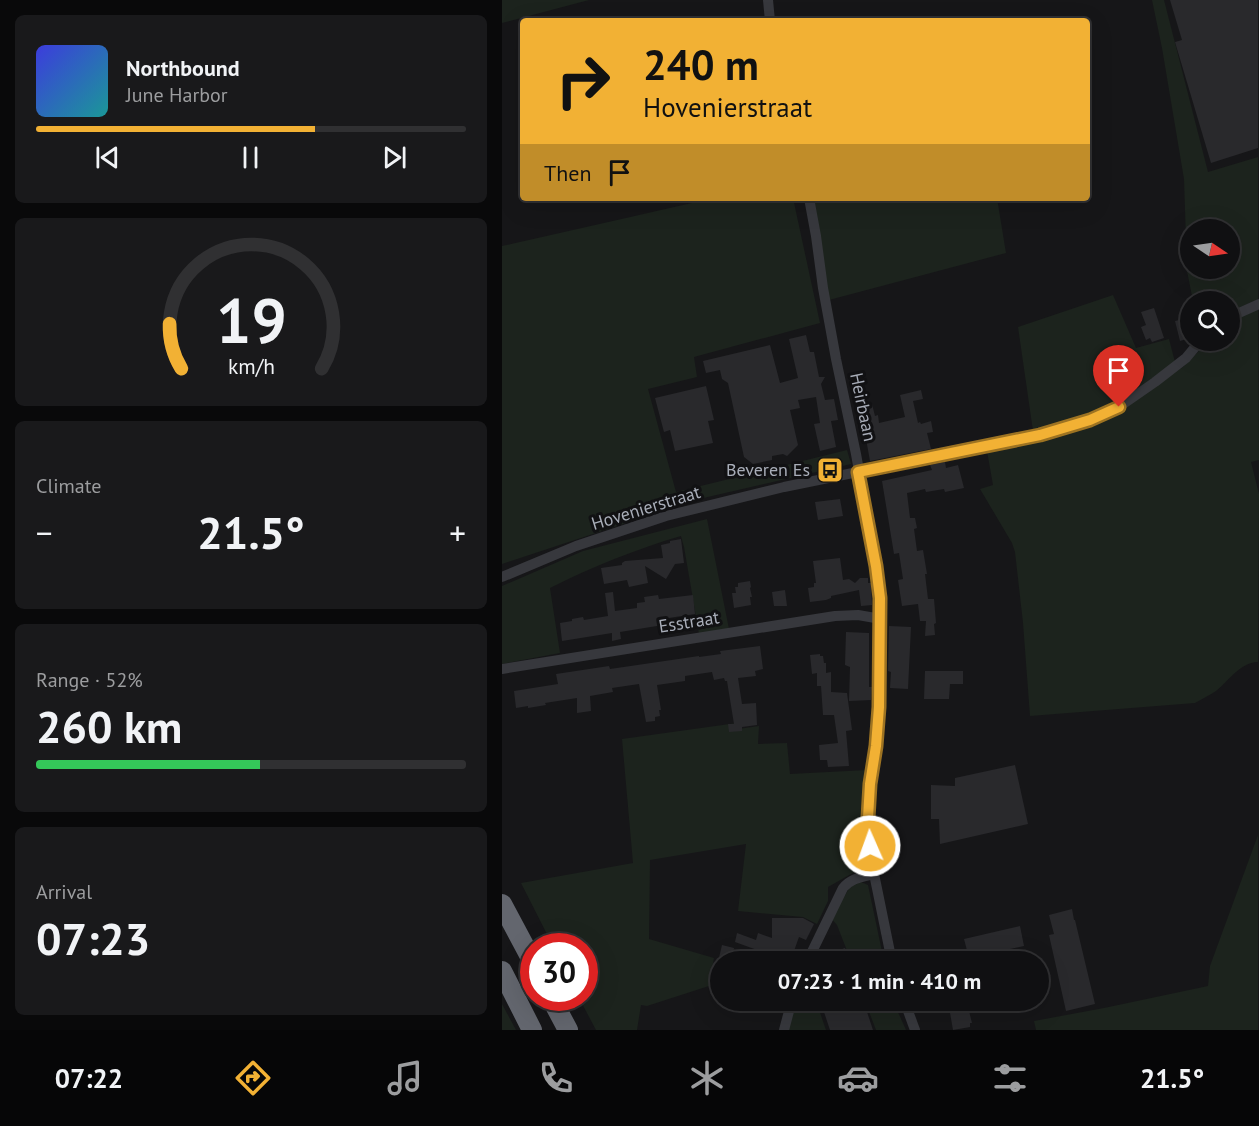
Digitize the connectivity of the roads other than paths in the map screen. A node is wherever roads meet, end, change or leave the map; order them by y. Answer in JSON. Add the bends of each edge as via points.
{"nodes":[{"id":1,"x":768,"y":0,"type":"edge"},
{"id":2,"x":770,"y":18,"type":"edge"},
{"id":3,"x":810,"y":201,"type":"edge"},
{"id":4,"x":1258,"y":304,"type":"edge"},
{"id":5,"x":1240,"y":312,"type":"edge"},
{"id":6,"x":1192,"y":351,"type":"edge"},
{"id":7,"x":858,"y":472,"type":"junction"},
{"id":8,"x":502,"y":577,"type":"edge"},
{"id":9,"x":881,"y":619,"type":"junction"},
{"id":10,"x":502,"y":669,"type":"edge"},
{"id":11,"x":874,"y":874,"type":"junction"},
{"id":12,"x":502,"y":904,"type":"edge"},
{"id":13,"x":520,"y":938,"type":"edge"},
{"id":14,"x":812,"y":951,"type":"edge"},
{"id":15,"x":890,"y":951,"type":"edge"},
{"id":16,"x":502,"y":971,"type":"edge"},
{"id":17,"x":558,"y":1011,"type":"edge"},
{"id":18,"x":789,"y":1011,"type":"edge"},
{"id":19,"x":908,"y":1011,"type":"edge"},
{"id":20,"x":532,"y":1030,"type":"edge"},
{"id":21,"x":568,"y":1030,"type":"edge"},
{"id":22,"x":784,"y":1030,"type":"edge"},
{"id":23,"x":915,"y":1030,"type":"edge"}],
"edges":[{"from":1,"to":2,"type":"street"},
{"from":3,"to":7,"type":"street","name":"Heirbaan"},
{"from":4,"to":5,"type":"street"},
{"from":6,"to":7,"type":"street","name":"Hovenierstraat","via":[[1119,407],[1090,420],[1040,435]]},
{"from":7,"to":8,"type":"street","name":"Hovenierstraat","via":[[666,516],[576,546]]},
{"from":7,"to":9,"type":"street","name":"Heirbaan","via":[[876,566]]},
{"from":9,"to":10,"type":"street","name":"Esstraat","via":[[835,616]]},
{"from":9,"to":11,"type":"street","name":"Heirbaan","via":[[879,707],[868,818]]},
{"from":11,"to":14,"type":"street","via":[[854,879],[843,888]]},
{"from":11,"to":15,"type":"street","name":"Heirbaan"},
{"from":12,"to":13,"type":"highway"},
{"from":16,"to":20,"type":"highway"},
{"from":17,"to":21,"type":"highway"},
{"from":18,"to":22,"type":"street"},
{"from":19,"to":23,"type":"street"}]}
